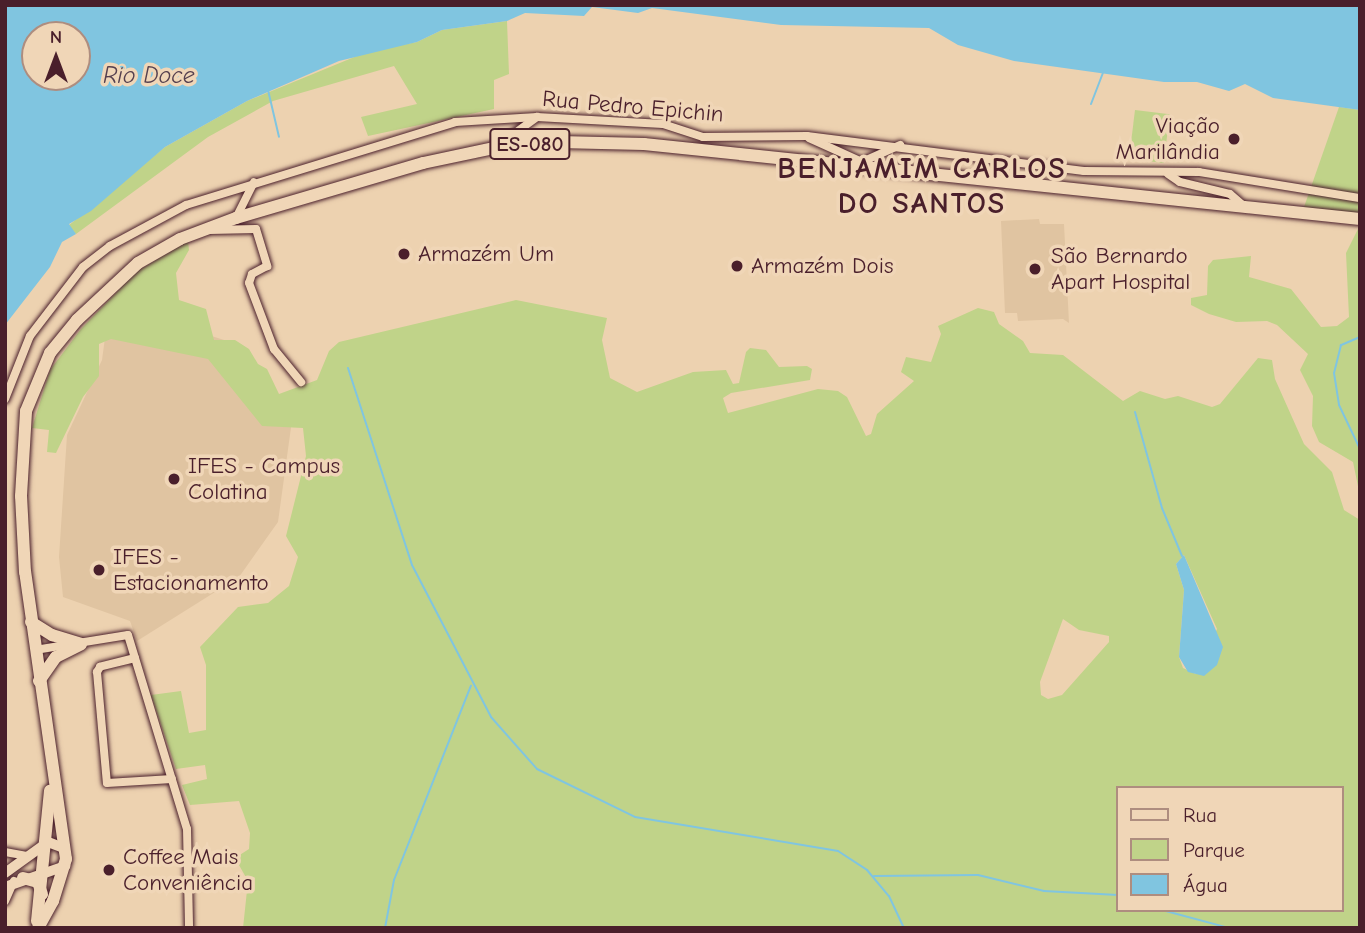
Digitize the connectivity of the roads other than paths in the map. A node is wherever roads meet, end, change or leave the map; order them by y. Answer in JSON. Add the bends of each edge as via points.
{"nodes":[{"id":1,"x":537,"y":117,"type":"junction"},
{"id":2,"x":807,"y":136,"type":"junction"},
{"id":3,"x":900,"y":145,"type":"junction"},
{"id":4,"x":494,"y":148,"type":"junction"},
{"id":5,"x":862,"y":165,"type":"junction"},
{"id":6,"x":1168,"y":174,"type":"junction"},
{"id":7,"x":254,"y":182,"type":"junction"},
{"id":8,"x":1360,"y":198,"type":"edge"},
{"id":9,"x":1247,"y":208,"type":"junction"},
{"id":10,"x":236,"y":218,"type":"junction"},
{"id":11,"x":1360,"y":220,"type":"edge"},
{"id":12,"x":204,"y":229,"type":"junction"},
{"id":13,"x":302,"y":382,"type":"dead end"},
{"id":14,"x":5,"y":399,"type":"edge"},
{"id":15,"x":31,"y":622,"type":"junction"},
{"id":16,"x":81,"y":644,"type":"junction"},
{"id":17,"x":35,"y":650,"type":"junction"},
{"id":18,"x":135,"y":658,"type":"junction"},
{"id":19,"x":38,"y":681,"type":"junction"},
{"id":20,"x":51,"y":766,"type":"junction"},
{"id":21,"x":172,"y":779,"type":"junction"},
{"id":22,"x":44,"y":846,"type":"junction"},
{"id":23,"x":64,"y":848,"type":"junction"},
{"id":24,"x":5,"y":852,"type":"edge"},
{"id":25,"x":30,"y":856,"type":"junction"},
{"id":26,"x":65,"y":866,"type":"junction"},
{"id":27,"x":45,"y":872,"type":"junction"},
{"id":28,"x":5,"y":873,"type":"edge"},
{"id":29,"x":14,"y":882,"type":"edge"},
{"id":30,"x":42,"y":899,"type":"junction"},
{"id":31,"x":5,"y":901,"type":"edge"},
{"id":32,"x":37,"y":928,"type":"edge"},
{"id":33,"x":189,"y":928,"type":"edge"}],
"edges":[{"from":1,"to":2,"type":"street","name":"Rua Pedro Epichin","via":[[663,124],[703,137]]},
{"from":1,"to":4,"type":"street"},
{"from":1,"to":7,"type":"street","name":"Rua Pedro Epichin","via":[[497,116],[418,130]]},
{"from":2,"to":3,"type":"street","name":"Rua Pedro Epichin"},
{"from":2,"to":5,"type":"street"},
{"from":3,"to":5,"type":"street"},
{"from":3,"to":6,"type":"street","name":"Rua Pedro Epichin","via":[[1084,170]]},
{"from":4,"to":5,"type":"main road","number":"ES-080","via":[[559,142],[644,144]]},
{"from":4,"to":10,"type":"main road","number":"ES-080","via":[[424,163]]},
{"from":5,"to":9,"type":"main road","number":"ES-080"},
{"from":6,"to":8,"type":"street","name":"Rua Pedro Epichin","via":[[1199,172]]},
{"from":6,"to":9,"type":"street","via":[[1180,182],[1230,194]]},
{"from":7,"to":10,"type":"street"},
{"from":7,"to":14,"type":"street","name":"Rua Pedro Epichin","via":[[186,205],[93,257],[30,336]]},
{"from":9,"to":11,"type":"main road","number":"ES-080"},
{"from":10,"to":12,"type":"main road","number":"ES-080"},
{"from":12,"to":13,"type":"street","via":[[256,229],[267,266],[252,274],[249,283],[274,349]]},
{"from":12,"to":15,"type":"main road","number":"ES-080","via":[[138,263],[116,282],[50,354],[34,383],[26,411],[21,496]]},
{"from":15,"to":16,"type":"main road"},
{"from":15,"to":17,"type":"main road","number":"ES-080"},
{"from":16,"to":17,"type":"street"},
{"from":16,"to":18,"type":"street","via":[[128,635]]},
{"from":16,"to":19,"type":"main road","via":[[56,657]]},
{"from":17,"to":19,"type":"main road","number":"ES-080"},
{"from":18,"to":21,"type":"street"},
{"from":18,"to":21,"type":"street","via":[[100,667],[97,672],[107,783]]},
{"from":19,"to":20,"type":"main road","number":"ES-080"},
{"from":20,"to":22,"type":"main road","number":"ES-080"},
{"from":20,"to":23,"type":"main road","number":"ES-080"},
{"from":21,"to":33,"type":"street","via":[[190,846]]},
{"from":22,"to":23,"type":"street","via":[[51,842]]},
{"from":22,"to":25,"type":"street"},
{"from":22,"to":27,"type":"main road","number":"ES-080"},
{"from":23,"to":26,"type":"main road","number":"ES-080"},
{"from":24,"to":25,"type":"street","via":[[17,858]]},
{"from":25,"to":28,"type":"street"},
{"from":26,"to":27,"type":"street"},
{"from":26,"to":32,"type":"main road","number":"ES-080"},
{"from":27,"to":29,"type":"street"},
{"from":27,"to":30,"type":"main road","number":"ES-080"},
{"from":29,"to":30,"type":"main road","via":[[38,882]]},
{"from":29,"to":31,"type":"street"},
{"from":30,"to":32,"type":"main road","number":"ES-080"}]}
